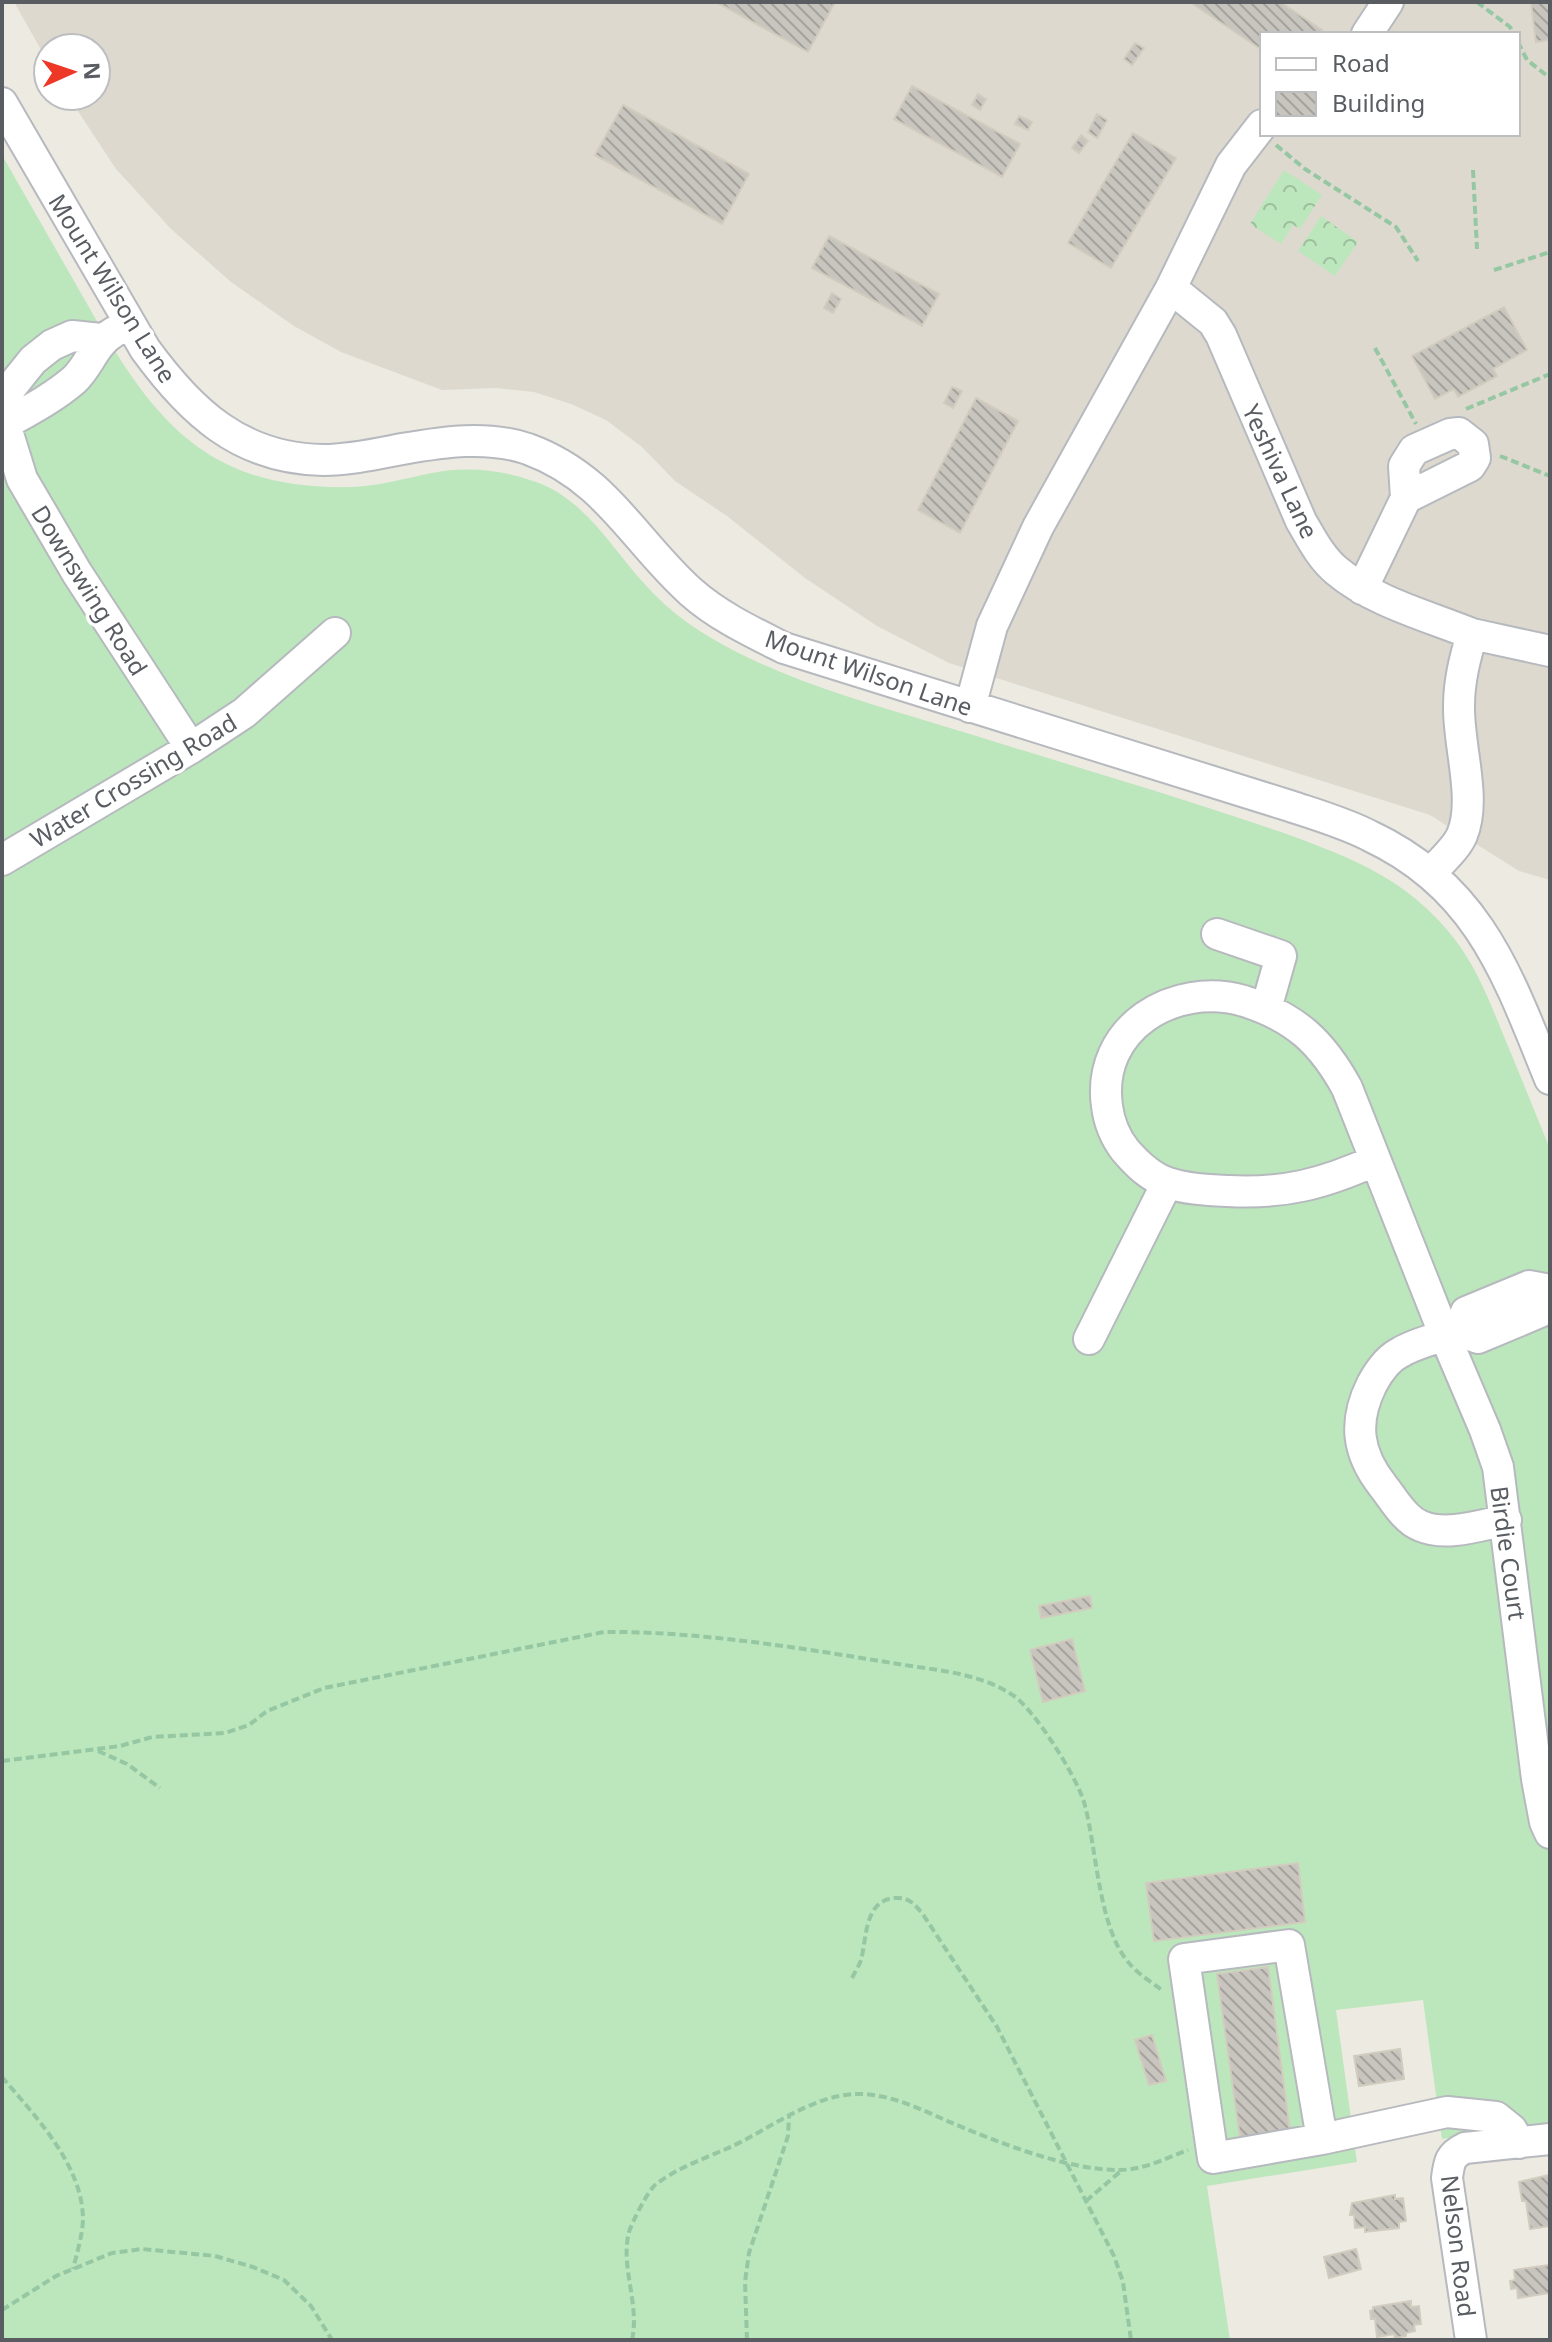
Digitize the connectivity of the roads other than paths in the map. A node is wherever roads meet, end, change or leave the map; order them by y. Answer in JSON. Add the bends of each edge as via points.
{"nodes":[{"id":1,"x":1388,"y":2,"type":"edge"},
{"id":2,"x":1368,"y":32,"type":"edge"},
{"id":3,"x":2,"y":103,"type":"edge"},
{"id":4,"x":1264,"y":136,"type":"edge"},
{"id":5,"x":1171,"y":288,"type":"junction"},
{"id":6,"x":129,"y":323,"type":"junction"},
{"id":7,"x":101,"y":339,"type":"junction"},
{"id":8,"x":5,"y":424,"type":"junction"},
{"id":9,"x":1406,"y":498,"type":"dead end"},
{"id":10,"x":1362,"y":589,"type":"junction"},
{"id":11,"x":335,"y":633,"type":"dead end"},
{"id":12,"x":1472,"y":634,"type":"junction"},
{"id":13,"x":1550,"y":651,"type":"edge"},
{"id":14,"x":970,"y":707,"type":"junction"},
{"id":15,"x":191,"y":748,"type":"junction"},
{"id":16,"x":2,"y":860,"type":"edge"},
{"id":17,"x":1431,"y":873,"type":"junction"},
{"id":18,"x":1217,"y":934,"type":"dead end"},
{"id":19,"x":1266,"y":1009,"type":"junction"},
{"id":20,"x":1550,"y":1079,"type":"edge"},
{"id":21,"x":1374,"y":1161,"type":"junction"},
{"id":22,"x":1167,"y":1183,"type":"junction"},
{"id":23,"x":1550,"y":1291,"type":"edge"},
{"id":24,"x":1452,"y":1334,"type":"junction"},
{"id":25,"x":1089,"y":1339,"type":"dead end"},
{"id":26,"x":1506,"y":1520,"type":"junction"},
{"id":27,"x":1544,"y":1778,"type":"edge"},
{"id":28,"x":1550,"y":1833,"type":"edge"},
{"id":29,"x":1322,"y":2139,"type":"junction"},
{"id":30,"x":1550,"y":2139,"type":"edge"},
{"id":31,"x":1519,"y":2143,"type":"junction"},
{"id":32,"x":1471,"y":2340,"type":"edge"}],
"edges":[{"from":1,"to":2,"type":"street"},
{"from":3,"to":6,"type":"street","name":"Mount Wilson Lane"},
{"from":4,"to":5,"type":"street","via":[[1231,165]]},
{"from":5,"to":10,"type":"street","name":"Yeshiva Lane","via":[[1213,322],[1301,521],[1336,570]]},
{"from":5,"to":14,"type":"street","via":[[1038,527],[992,626]]},
{"from":6,"to":7,"type":"street","name":"Downswing Road"},
{"from":6,"to":14,"type":"street","name":"Mount Wilson Lane","via":[[192,407],[244,441],[293,457],[323,460],[466,441],[525,448],[586,480],[691,591],[731,620],[784,648]]},
{"from":7,"to":8,"type":"street","name":"Downswing Road","via":[[76,378]]},
{"from":7,"to":8,"type":"street","name":"Downswing Road","via":[[72,336],[33,360],[9,390]]},
{"from":8,"to":15,"type":"street","name":"Downswing Road","via":[[22,479]]},
{"from":9,"to":10,"type":"street"},
{"from":10,"to":12,"type":"street","name":"Yeshiva Lane"},
{"from":11,"to":15,"type":"street","name":"Water Crossing Road","via":[[244,713]]},
{"from":12,"to":13,"type":"street","name":"Yeshiva Lane"},
{"from":12,"to":17,"type":"street","via":[[1461,671],[1459,708],[1465,826]]},
{"from":14,"to":17,"type":"street","name":"Mount Wilson Lane","via":[[1339,823]]},
{"from":15,"to":16,"type":"street","name":"Water Crossing Road"},
{"from":17,"to":20,"type":"street","name":"Mount Wilson Lane","via":[[1478,923],[1498,956]]},
{"from":18,"to":19,"type":"street","via":[[1281,956]]},
{"from":19,"to":21,"type":"street","name":"Birdie Court","via":[[1292,1022],[1324,1050],[1347,1088]]},
{"from":19,"to":22,"type":"street","name":"Birdie Court","via":[[1218,996],[1180,1001],[1147,1014],[1116,1048],[1105,1079],[1109,1120],[1132,1158]]},
{"from":21,"to":22,"type":"street","name":"Birdie Court","via":[[1323,1182],[1276,1191],[1221,1191]]},
{"from":21,"to":24,"type":"street","name":"Birdie Court"},
{"from":22,"to":25,"type":"street"},
{"from":23,"to":24,"type":"street","via":[[1540,1312],[1478,1338]]},
{"from":24,"to":26,"type":"street","name":"Birdie Court","via":[[1498,1467]]},
{"from":24,"to":26,"type":"street","via":[[1399,1353],[1375,1379],[1360,1418],[1368,1466],[1419,1526],[1452,1530]]},
{"from":26,"to":27,"type":"street","name":"Birdie Court"},
{"from":27,"to":28,"type":"street","name":"Birdie Court"},
{"from":29,"to":29,"type":"street","via":[[1289,1945],[1184,1959],[1213,2158]]},
{"from":29,"to":31,"type":"street","via":[[1447,2112],[1496,2117]]},
{"from":30,"to":31,"type":"street"},
{"from":31,"to":32,"type":"street","name":"Nelson Road","via":[[1465,2148],[1453,2153],[1448,2163]]}]}
